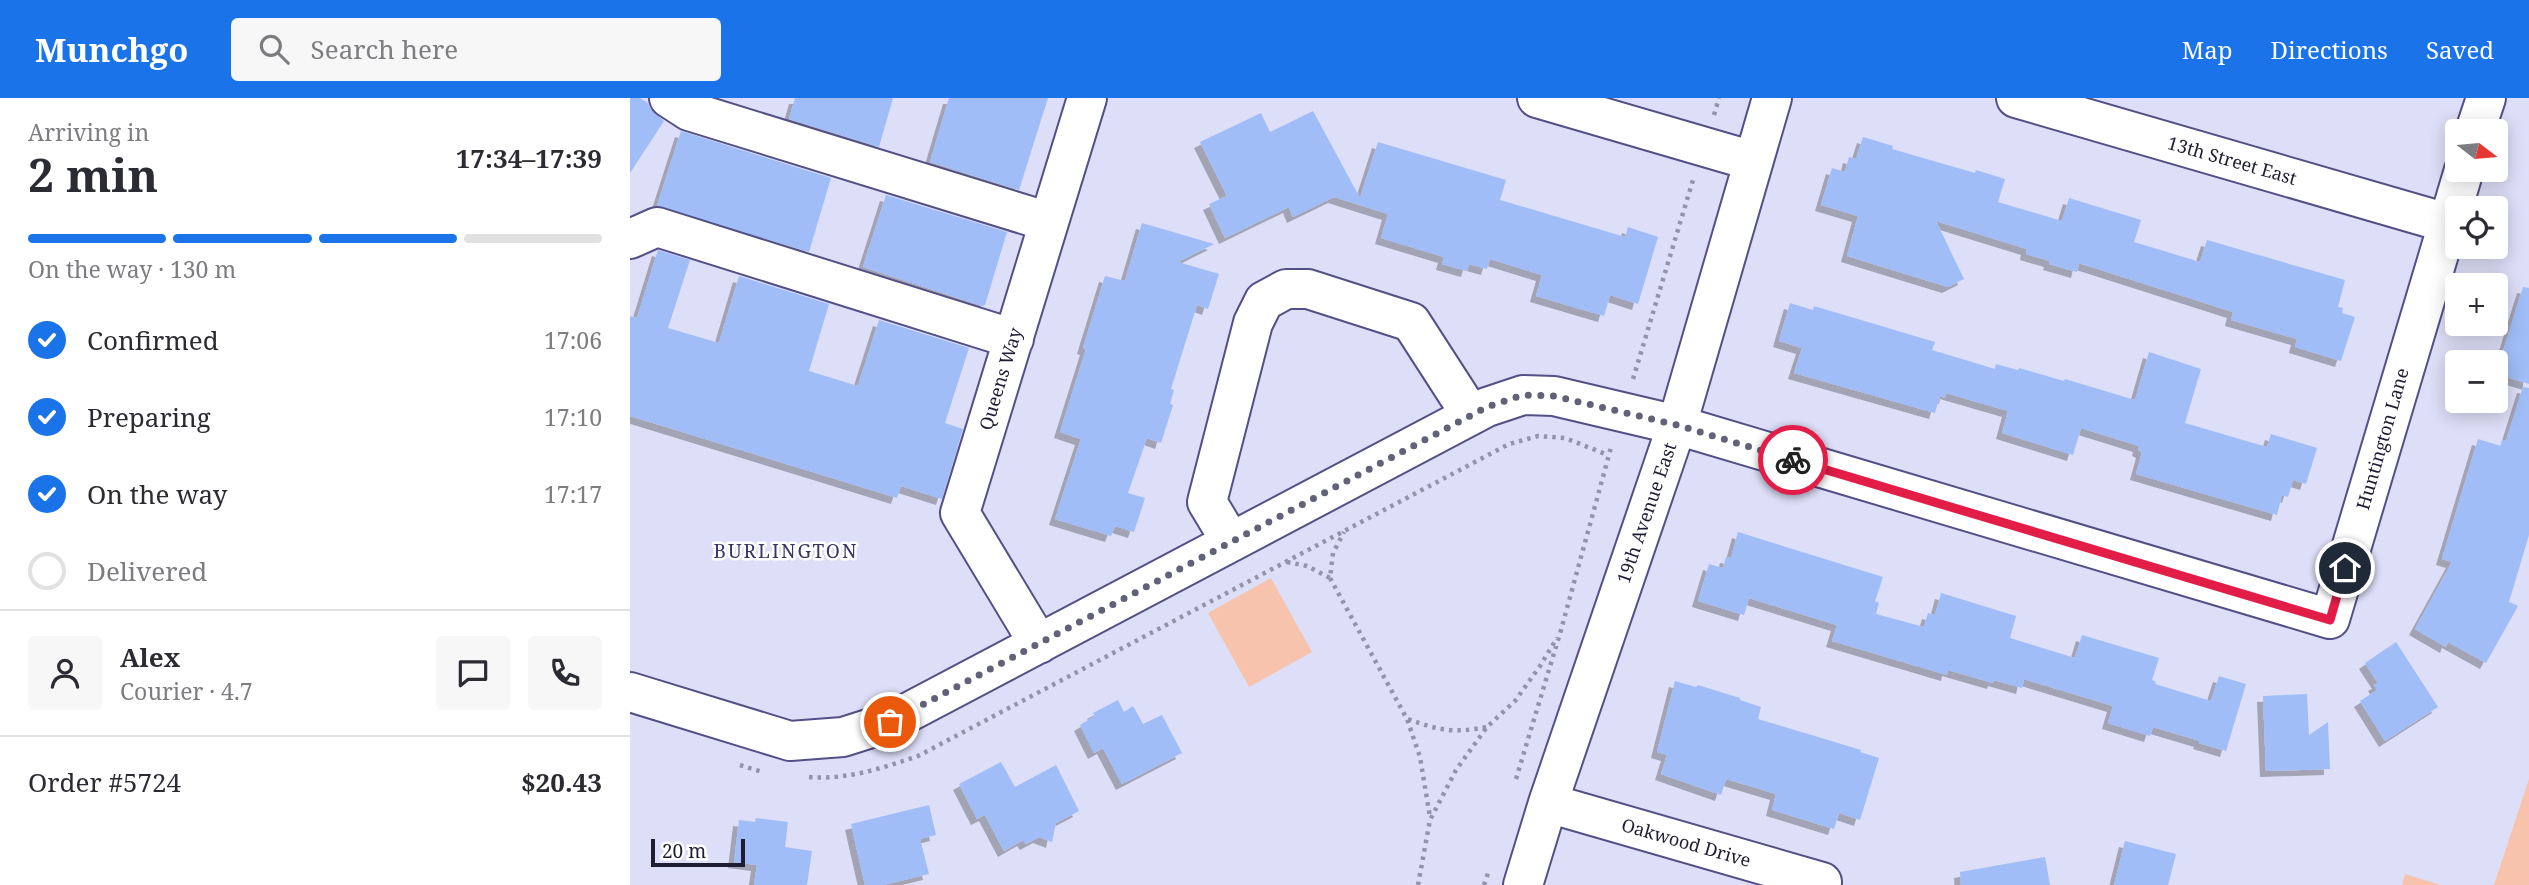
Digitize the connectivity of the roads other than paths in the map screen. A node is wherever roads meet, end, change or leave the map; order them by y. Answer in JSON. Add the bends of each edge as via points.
{"nodes":[{"id":1,"x":669,"y":98,"type":"edge"},
{"id":2,"x":1087,"y":98,"type":"edge"},
{"id":3,"x":1537,"y":98,"type":"edge"},
{"id":4,"x":1772,"y":98,"type":"edge"},
{"id":5,"x":2016,"y":98,"type":"edge"},
{"id":6,"x":2486,"y":98,"type":"edge"},
{"id":7,"x":2479,"y":119,"type":"edge"},
{"id":8,"x":1753,"y":161,"type":"junction"},
{"id":9,"x":1049,"y":222,"type":"junction"},
{"id":10,"x":2445,"y":222,"type":"edge"},
{"id":11,"x":2445,"y":230,"type":"edge"},
{"id":12,"x":630,"y":239,"type":"edge"},
{"id":13,"x":1014,"y":339,"type":"junction"},
{"id":14,"x":1471,"y":415,"type":"junction"},
{"id":15,"x":1677,"y":425,"type":"junction"},
{"id":16,"x":1231,"y":542,"type":"junction"},
{"id":17,"x":1039,"y":644,"type":"junction"},
{"id":18,"x":630,"y":692,"type":"edge"},
{"id":19,"x":1548,"y":803,"type":"junction"},
{"id":20,"x":1508,"y":875,"type":"edge"},
{"id":21,"x":1821,"y":885,"type":"edge"}],
"edges":[{"from":1,"to":9,"type":"street","via":[[689,111]]},
{"from":2,"to":9,"type":"street","name":"Queens Way"},
{"from":3,"to":8,"type":"street"},
{"from":4,"to":8,"type":"street","name":"19th Avenue East"},
{"from":5,"to":10,"type":"street","name":"13th Street East"},
{"from":6,"to":7,"type":"street"},
{"from":8,"to":15,"type":"street","name":"19th Avenue East"},
{"from":9,"to":13,"type":"street","name":"Queens Way"},
{"from":11,"to":15,"type":"street","name":"Huntington Lane","via":[[2330,620]]},
{"from":12,"to":13,"type":"street","via":[[657,227]]},
{"from":13,"to":17,"type":"street","name":"Queens Way","via":[[960,513]]},
{"from":14,"to":15,"type":"street","via":[[1523,395],[1554,396]]},
{"from":14,"to":16,"type":"street"},
{"from":14,"to":16,"type":"street","via":[[1411,321],[1308,289],[1286,289],[1264,301],[1253,323],[1206,502]]},
{"from":15,"to":19,"type":"street","name":"19th Avenue East"},
{"from":16,"to":17,"type":"street"},
{"from":17,"to":18,"type":"street","via":[[890,722],[843,737],[790,741]]},
{"from":19,"to":20,"type":"street","name":"19th Avenue East"},
{"from":19,"to":21,"type":"street","name":"Oakwood Drive"}]}
